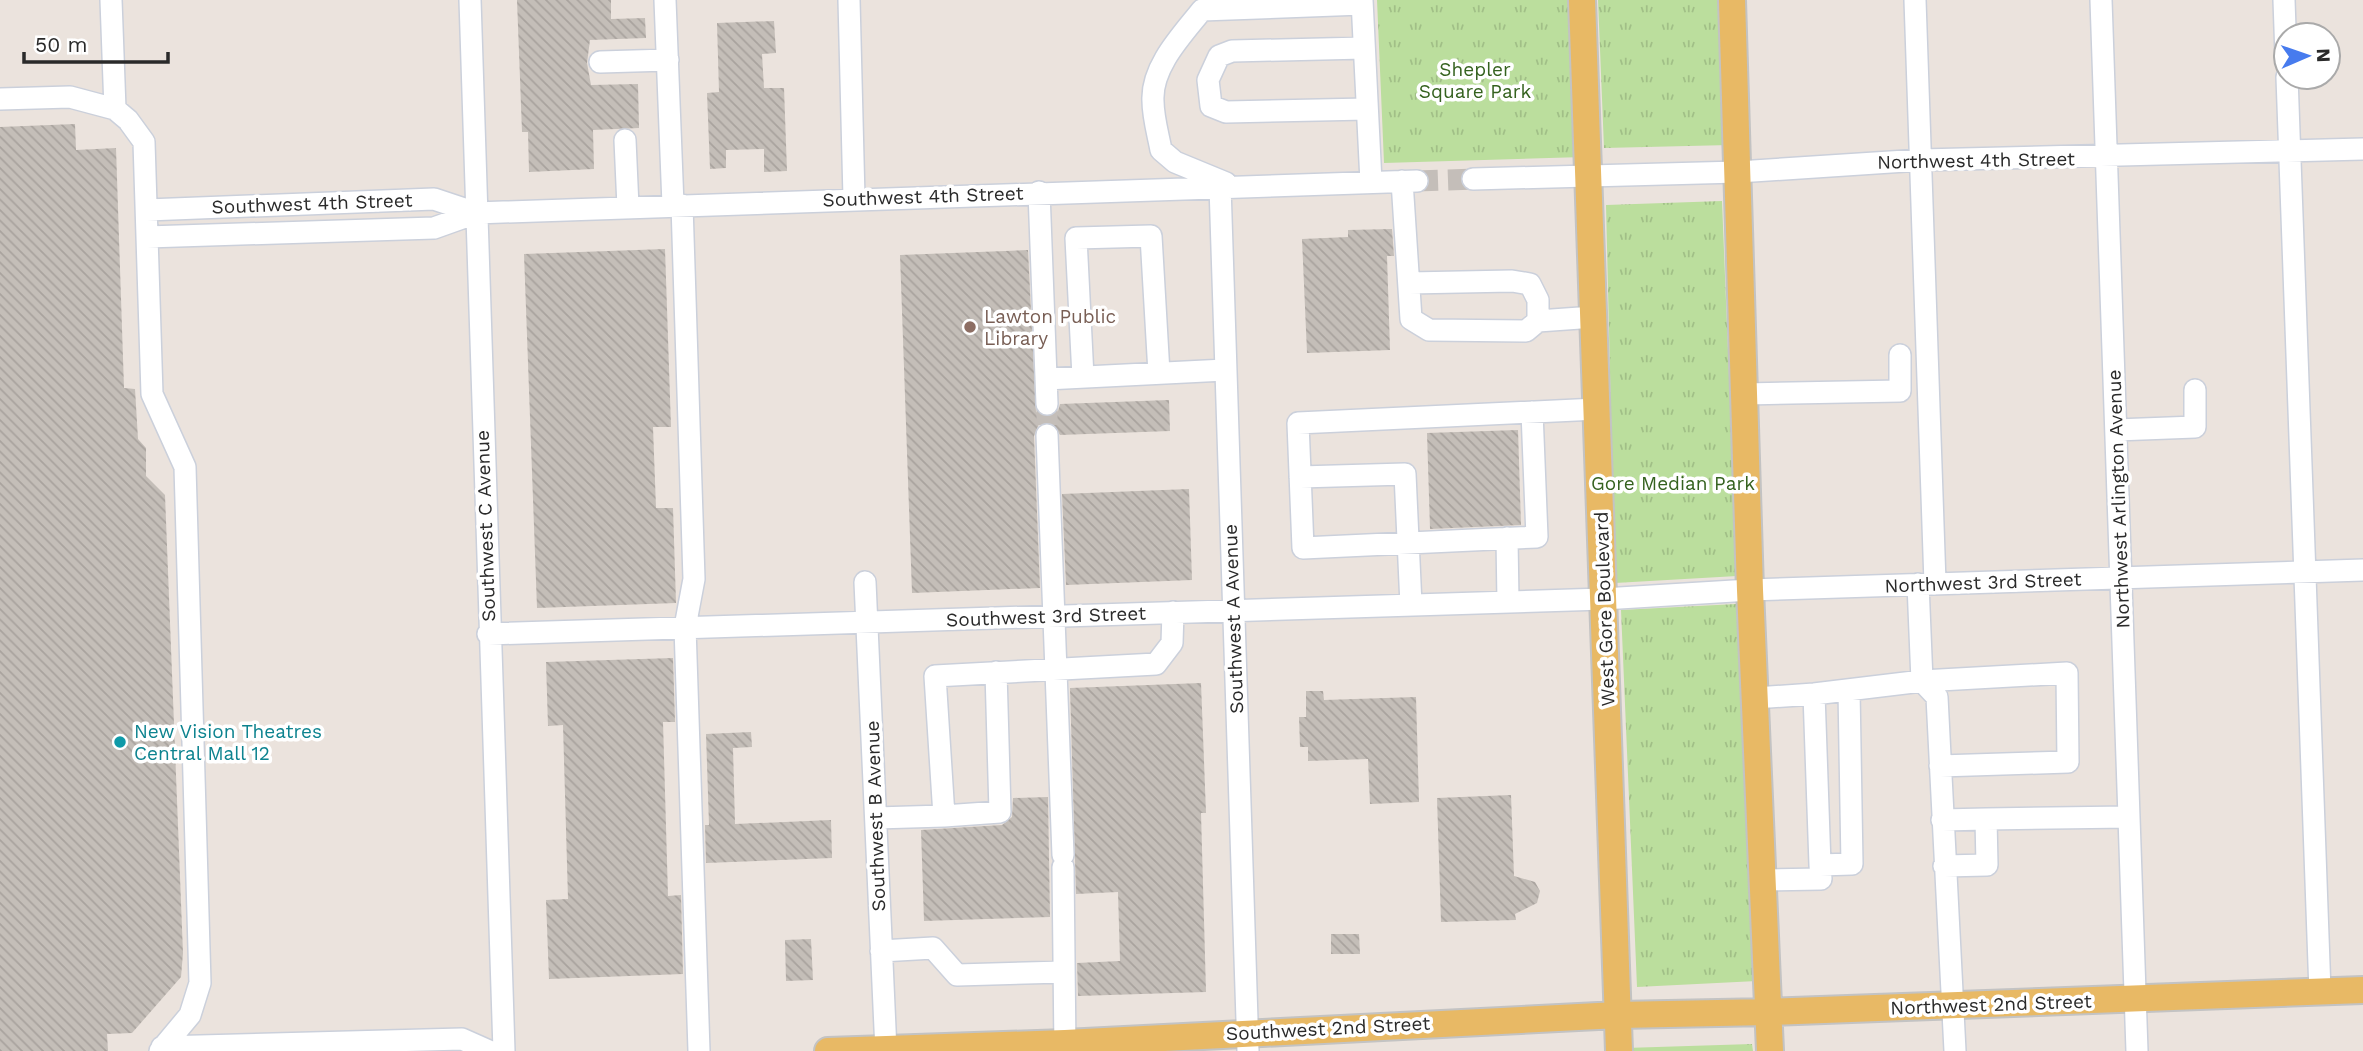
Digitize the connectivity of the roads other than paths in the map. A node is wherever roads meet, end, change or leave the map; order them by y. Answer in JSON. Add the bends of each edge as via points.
{"nodes":[{"id":1,"x":111,"y":0,"type":"edge"},
{"id":2,"x":470,"y":0,"type":"edge"},
{"id":3,"x":665,"y":0,"type":"edge"},
{"id":4,"x":849,"y":0,"type":"edge"},
{"id":5,"x":1583,"y":0,"type":"edge"},
{"id":6,"x":1732,"y":0,"type":"edge"},
{"id":7,"x":1916,"y":0,"type":"edge"},
{"id":8,"x":2101,"y":0,"type":"edge"},
{"id":9,"x":2284,"y":0,"type":"edge"},
{"id":10,"x":1362,"y":2,"type":"edge"},
{"id":11,"x":2285,"y":21,"type":"edge"},
{"id":12,"x":1364,"y":48,"type":"junction"},
{"id":13,"x":668,"y":60,"type":"junction"},
{"id":14,"x":600,"y":62,"type":"dead end"},
{"id":15,"x":2288,"y":91,"type":"edge"},
{"id":16,"x":0,"y":99,"type":"edge"},
{"id":17,"x":1367,"y":108,"type":"junction"},
{"id":18,"x":115,"y":109,"type":"junction"},
{"id":19,"x":625,"y":140,"type":"dead end"},
{"id":20,"x":2363,"y":149,"type":"edge"},
{"id":21,"x":2290,"y":152,"type":"junction"},
{"id":22,"x":2107,"y":157,"type":"junction"},
{"id":23,"x":1921,"y":159,"type":"junction"},
{"id":24,"x":1738,"y":172,"type":"junction"},
{"id":25,"x":1589,"y":176,"type":"junction"},
{"id":26,"x":1473,"y":179,"type":"tunnel mouth"},
{"id":27,"x":1371,"y":182,"type":"junction"},
{"id":28,"x":1226,"y":186,"type":"junction"},
{"id":29,"x":1039,"y":192,"type":"junction"},
{"id":30,"x":854,"y":198,"type":"junction"},
{"id":31,"x":678,"y":205,"type":"junction"},
{"id":32,"x":628,"y":207,"type":"junction"},
{"id":33,"x":147,"y":210,"type":"junction"},
{"id":34,"x":476,"y":213,"type":"junction"},
{"id":35,"x":147,"y":237,"type":"junction"},
{"id":36,"x":1409,"y":283,"type":"junction"},
{"id":37,"x":1594,"y":317,"type":"junction"},
{"id":38,"x":1538,"y":321,"type":"junction"},
{"id":39,"x":1900,"y":355,"type":"dead end"},
{"id":40,"x":1225,"y":370,"type":"junction"},
{"id":41,"x":1159,"y":373,"type":"junction"},
{"id":42,"x":1083,"y":377,"type":"junction"},
{"id":43,"x":1046,"y":379,"type":"junction"},
{"id":44,"x":2195,"y":390,"type":"dead end"},
{"id":45,"x":1745,"y":394,"type":"junction"},
{"id":46,"x":1047,"y":404,"type":"tunnel mouth"},
{"id":47,"x":1597,"y":410,"type":"junction"},
{"id":48,"x":1532,"y":412,"type":"junction"},
{"id":49,"x":2116,"y":430,"type":"junction"},
{"id":50,"x":1047,"y":435,"type":"tunnel mouth"},
{"id":51,"x":1300,"y":477,"type":"junction"},
{"id":52,"x":1507,"y":538,"type":"junction"},
{"id":53,"x":1408,"y":543,"type":"junction"},
{"id":54,"x":2363,"y":570,"type":"edge"},
{"id":55,"x":2304,"y":572,"type":"junction"},
{"id":56,"x":2120,"y":578,"type":"junction"},
{"id":57,"x":865,"y":582,"type":"dead end"},
{"id":58,"x":1926,"y":584,"type":"junction"},
{"id":59,"x":1750,"y":590,"type":"junction"},
{"id":60,"x":1603,"y":599,"type":"junction"},
{"id":61,"x":1508,"y":602,"type":"junction"},
{"id":62,"x":1411,"y":605,"type":"junction"},
{"id":63,"x":1233,"y":611,"type":"junction"},
{"id":64,"x":1173,"y":612,"type":"junction"},
{"id":65,"x":1054,"y":616,"type":"junction"},
{"id":66,"x":867,"y":622,"type":"junction"},
{"id":67,"x":685,"y":627,"type":"junction"},
{"id":68,"x":488,"y":634,"type":"junction"},
{"id":69,"x":1058,"y":669,"type":"junction"},
{"id":70,"x":996,"y":673,"type":"junction"},
{"id":71,"x":1922,"y":681,"type":"junction"},
{"id":72,"x":1849,"y":690,"type":"junction"},
{"id":73,"x":1814,"y":694,"type":"junction"},
{"id":74,"x":1755,"y":698,"type":"junction"},
{"id":75,"x":1940,"y":766,"type":"junction"},
{"id":76,"x":944,"y":816,"type":"junction"},
{"id":77,"x":2129,"y":817,"type":"junction"},
{"id":78,"x":876,"y":818,"type":"junction"},
{"id":79,"x":1986,"y":819,"type":"junction"},
{"id":80,"x":1942,"y":820,"type":"junction"},
{"id":81,"x":1820,"y":865,"type":"junction"},
{"id":82,"x":1944,"y":866,"type":"junction"},
{"id":83,"x":1762,"y":880,"type":"junction"},
{"id":84,"x":881,"y":951,"type":"junction"},
{"id":85,"x":1063,"y":972,"type":"junction"},
{"id":86,"x":2363,"y":990,"type":"edge"},
{"id":87,"x":2320,"y":992,"type":"junction"},
{"id":88,"x":2136,"y":998,"type":"junction"},
{"id":89,"x":1952,"y":1006,"type":"junction"},
{"id":90,"x":1768,"y":1012,"type":"junction"},
{"id":91,"x":1618,"y":1014,"type":"junction"},
{"id":92,"x":1248,"y":1041,"type":"edge"},
{"id":93,"x":1065,"y":1047,"type":"edge"},
{"id":94,"x":161,"y":1049,"type":"edge"},
{"id":95,"x":886,"y":1050,"type":"edge"},
{"id":96,"x":489,"y":1051,"type":"edge"},
{"id":97,"x":504,"y":1051,"type":"edge"},
{"id":98,"x":699,"y":1051,"type":"edge"},
{"id":99,"x":828,"y":1051,"type":"edge"},
{"id":100,"x":1619,"y":1051,"type":"edge"},
{"id":101,"x":1770,"y":1051,"type":"edge"},
{"id":102,"x":1955,"y":1051,"type":"edge"},
{"id":103,"x":2137,"y":1051,"type":"edge"}],
"edges":[{"from":1,"to":18,"type":"street"},
{"from":2,"to":34,"type":"street","name":"Southwest C Avenue"},
{"from":3,"to":13,"type":"street"},
{"from":4,"to":30,"type":"street"},
{"from":5,"to":25,"type":"main road","name":"West Gore Boulevard"},
{"from":6,"to":24,"type":"main road"},
{"from":7,"to":23,"type":"street"},
{"from":8,"to":22,"type":"street","name":"Northwest Arlington Avenue"},
{"from":9,"to":11,"type":"street"},
{"from":10,"to":12,"type":"street"},
{"from":10,"to":28,"type":"street","via":[[1202,10],[1180,38],[1157,73],[1152,99],[1161,150],[1175,162]]},
{"from":12,"to":17,"type":"street"},
{"from":12,"to":17,"type":"street","via":[[1232,51],[1219,56],[1208,80],[1211,106],[1226,112]]},
{"from":13,"to":14,"type":"street"},
{"from":13,"to":31,"type":"street"},
{"from":15,"to":21,"type":"street"},
{"from":16,"to":18,"type":"street","via":[[70,97]]},
{"from":17,"to":27,"type":"street"},
{"from":18,"to":33,"type":"street","via":[[144,142]]},
{"from":19,"to":32,"type":"street"},
{"from":20,"to":21,"type":"street","name":"Northwest 4th Street"},
{"from":21,"to":22,"type":"street","name":"Northwest 4th Street"},
{"from":21,"to":55,"type":"street"},
{"from":22,"to":23,"type":"street","name":"Northwest 4th Street"},
{"from":22,"to":49,"type":"street","name":"Northwest Arlington Avenue"},
{"from":23,"to":24,"type":"street","name":"Northwest 4th Street"},
{"from":23,"to":58,"type":"street"},
{"from":24,"to":25,"type":"street","name":"Northwest 4th Street"},
{"from":24,"to":45,"type":"main road"},
{"from":25,"to":26,"type":"street","name":"Northwest 4th Street"},
{"from":25,"to":37,"type":"main road","name":"West Gore Boulevard"},
{"from":27,"to":28,"type":"street","name":"Southwest 4th Street"},
{"from":27,"to":36,"type":"street","name":"Southwest 4th Street","via":[[1409,181]]},
{"from":28,"to":29,"type":"street","name":"Southwest 4th Street"},
{"from":28,"to":40,"type":"street","name":"Southwest A Avenue"},
{"from":29,"to":30,"type":"street","name":"Southwest 4th Street"},
{"from":29,"to":43,"type":"street"},
{"from":30,"to":31,"type":"street","name":"Southwest 4th Street"},
{"from":31,"to":32,"type":"street","name":"Southwest 4th Street"},
{"from":31,"to":67,"type":"street","via":[[694,579]]},
{"from":32,"to":34,"type":"street","name":"Southwest 4th Street"},
{"from":33,"to":34,"type":"street","name":"Southwest 4th Street","via":[[434,199]]},
{"from":33,"to":35,"type":"street"},
{"from":34,"to":35,"type":"street","name":"Southwest 4th Street","via":[[434,228]]},
{"from":34,"to":68,"type":"street","name":"Southwest C Avenue"},
{"from":35,"to":94,"type":"street","via":[[152,394],[185,467],[200,984],[190,1015]]},
{"from":36,"to":38,"type":"street","via":[[1530,284],[1538,300]]},
{"from":36,"to":38,"type":"street","via":[[1411,319],[1429,330],[1526,331]]},
{"from":37,"to":38,"type":"street"},
{"from":37,"to":47,"type":"main road","name":"West Gore Boulevard"},
{"from":39,"to":45,"type":"street","via":[[1900,391]]},
{"from":40,"to":41,"type":"street"},
{"from":40,"to":63,"type":"street","name":"Southwest A Avenue"},
{"from":41,"to":42,"type":"street"},
{"from":41,"to":42,"type":"street","via":[[1151,236],[1076,238]]},
{"from":42,"to":43,"type":"street"},
{"from":43,"to":46,"type":"street"},
{"from":44,"to":49,"type":"street","via":[[2195,427]]},
{"from":45,"to":59,"type":"main road"},
{"from":47,"to":48,"type":"street"},
{"from":47,"to":60,"type":"main road","name":"West Gore Boulevard"},
{"from":48,"to":51,"type":"street","via":[[1298,423]]},
{"from":48,"to":52,"type":"street","via":[[1537,537]]},
{"from":49,"to":56,"type":"street","name":"Northwest Arlington Avenue"},
{"from":50,"to":65,"type":"street"},
{"from":51,"to":53,"type":"street","via":[[1405,474]]},
{"from":51,"to":53,"type":"street","via":[[1303,548]]},
{"from":52,"to":53,"type":"street"},
{"from":52,"to":61,"type":"street"},
{"from":53,"to":62,"type":"street"},
{"from":54,"to":55,"type":"street","name":"Northwest 3rd Street"},
{"from":55,"to":56,"type":"street","name":"Northwest 3rd Street"},
{"from":55,"to":87,"type":"street"},
{"from":56,"to":58,"type":"street","name":"Northwest 3rd Street"},
{"from":56,"to":77,"type":"street","name":"Northwest Arlington Avenue"},
{"from":57,"to":66,"type":"street","name":"Southwest B Avenue"},
{"from":58,"to":59,"type":"street","name":"Northwest 3rd Street"},
{"from":58,"to":71,"type":"street"},
{"from":59,"to":60,"type":"street","name":"Northwest 3rd Street"},
{"from":59,"to":74,"type":"main road"},
{"from":60,"to":61,"type":"street","name":"Southwest 3rd Street"},
{"from":60,"to":91,"type":"main road","name":"West Gore Boulevard"},
{"from":61,"to":62,"type":"street","name":"Southwest 3rd Street"},
{"from":62,"to":63,"type":"street","name":"Southwest 3rd Street"},
{"from":63,"to":64,"type":"street","name":"Southwest 3rd Street"},
{"from":63,"to":92,"type":"street","name":"Southwest A Avenue"},
{"from":64,"to":65,"type":"street","name":"Southwest 3rd Street"},
{"from":64,"to":69,"type":"street","via":[[1172,643],[1156,664]]},
{"from":65,"to":66,"type":"street","name":"Southwest 3rd Street"},
{"from":65,"to":69,"type":"street"},
{"from":66,"to":67,"type":"street","name":"Southwest 3rd Street"},
{"from":66,"to":78,"type":"street","name":"Southwest B Avenue"},
{"from":67,"to":68,"type":"street","name":"Southwest 3rd Street"},
{"from":67,"to":98,"type":"street"},
{"from":68,"to":97,"type":"street","name":"Southwest C Avenue"},
{"from":69,"to":70,"type":"street"},
{"from":69,"to":85,"type":"street"},
{"from":70,"to":76,"type":"street","via":[[1000,812]]},
{"from":70,"to":76,"type":"street","via":[[935,676]]},
{"from":71,"to":72,"type":"street"},
{"from":71,"to":75,"type":"street","via":[[1937,697]]},
{"from":71,"to":75,"type":"street","via":[[2067,673],[2068,762]]},
{"from":72,"to":73,"type":"street"},
{"from":72,"to":81,"type":"street","via":[[1852,864]]},
{"from":73,"to":74,"type":"street"},
{"from":73,"to":81,"type":"street"},
{"from":74,"to":83,"type":"main road"},
{"from":75,"to":80,"type":"street"},
{"from":76,"to":78,"type":"street"},
{"from":77,"to":79,"type":"street"},
{"from":77,"to":88,"type":"street","name":"Northwest Arlington Avenue"},
{"from":78,"to":84,"type":"street","name":"Southwest B Avenue"},
{"from":79,"to":80,"type":"street"},
{"from":79,"to":82,"type":"street","via":[[1987,864]]},
{"from":80,"to":82,"type":"street"},
{"from":81,"to":83,"type":"street","via":[[1821,878]]},
{"from":82,"to":89,"type":"street"},
{"from":83,"to":90,"type":"main road"},
{"from":84,"to":85,"type":"street","via":[[933,948],[957,975]]},
{"from":84,"to":95,"type":"street","name":"Southwest B Avenue"},
{"from":85,"to":93,"type":"street"},
{"from":86,"to":87,"type":"main road","name":"Northwest 2nd Street"},
{"from":87,"to":88,"type":"main road","name":"Northwest 2nd Street"},
{"from":88,"to":89,"type":"main road","name":"Northwest 2nd Street"},
{"from":88,"to":103,"type":"street","name":"Northwest Arlington Avenue"},
{"from":89,"to":90,"type":"main road","name":"Northwest 2nd Street"},
{"from":89,"to":102,"type":"street"},
{"from":90,"to":91,"type":"main road","name":"Northwest 2nd Street"},
{"from":90,"to":101,"type":"main road"},
{"from":91,"to":92,"type":"main road","name":"Southwest 2nd Street"},
{"from":91,"to":100,"type":"main road","name":"West Gore Boulevard"},
{"from":92,"to":93,"type":"main road","name":"Southwest 2nd Street"},
{"from":93,"to":95,"type":"main road","name":"Southwest 2nd Street"},
{"from":94,"to":96,"type":"street","via":[[462,1039]]},
{"from":95,"to":99,"type":"main road","name":"Southwest 2nd Street"}]}
